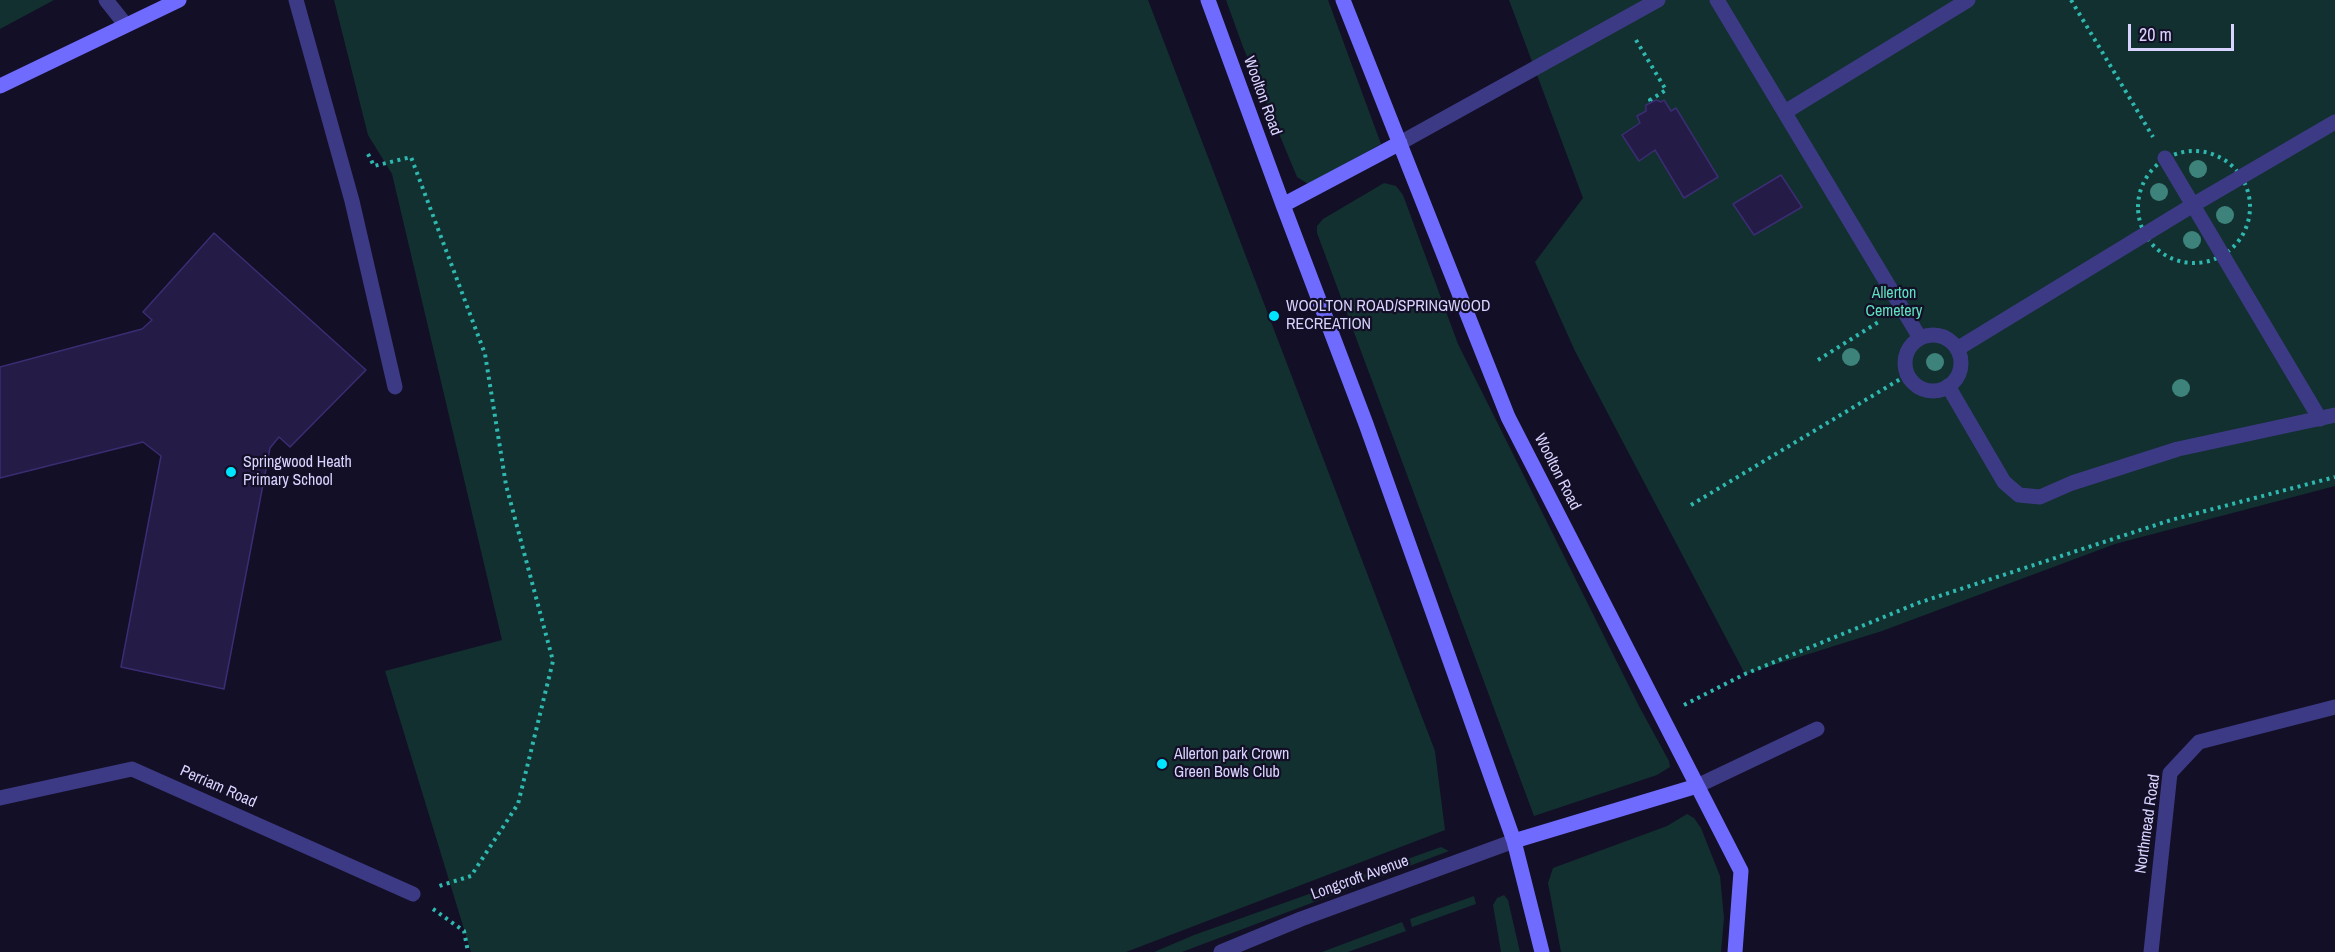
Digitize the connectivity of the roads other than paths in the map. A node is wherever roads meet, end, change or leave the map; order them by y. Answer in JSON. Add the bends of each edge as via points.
{"nodes":[{"id":1,"x":105,"y":0,"type":"edge"},
{"id":2,"x":179,"y":0,"type":"edge"},
{"id":3,"x":296,"y":0,"type":"edge"},
{"id":4,"x":1208,"y":0,"type":"edge"},
{"id":5,"x":1342,"y":0,"type":"edge"},
{"id":6,"x":1658,"y":0,"type":"edge"},
{"id":7,"x":1718,"y":0,"type":"edge"},
{"id":8,"x":1968,"y":0,"type":"edge"},
{"id":9,"x":125,"y":24,"type":"junction"},
{"id":10,"x":0,"y":86,"type":"edge"},
{"id":11,"x":1785,"y":112,"type":"junction"},
{"id":12,"x":2335,"y":122,"type":"edge"},
{"id":13,"x":1400,"y":143,"type":"junction"},
{"id":14,"x":2165,"y":158,"type":"road end"},
{"id":15,"x":1283,"y":205,"type":"junction"},
{"id":16,"x":2193,"y":205,"type":"junction"},
{"id":17,"x":1920,"y":338,"type":"junction"},
{"id":18,"x":1957,"y":349,"type":"junction"},
{"id":19,"x":1948,"y":386,"type":"junction"},
{"id":20,"x":395,"y":387,"type":"dead end"},
{"id":21,"x":2335,"y":415,"type":"edge"},
{"id":22,"x":2320,"y":419,"type":"junction"},
{"id":23,"x":2335,"y":707,"type":"edge"},
{"id":24,"x":1817,"y":729,"type":"dead end"},
{"id":25,"x":1698,"y":786,"type":"junction"},
{"id":26,"x":0,"y":798,"type":"edge"},
{"id":27,"x":1514,"y":840,"type":"junction"},
{"id":28,"x":413,"y":894,"type":"road end"},
{"id":29,"x":1221,"y":952,"type":"edge"},
{"id":30,"x":1542,"y":952,"type":"edge"},
{"id":31,"x":1735,"y":952,"type":"edge"},
{"id":32,"x":2151,"y":952,"type":"edge"}],
"edges":[{"from":1,"to":9,"type":"street"},
{"from":2,"to":9,"type":"main road"},
{"from":3,"to":20,"type":"street","via":[[352,201]]},
{"from":4,"to":15,"type":"main road","name":"Woolton Road"},
{"from":5,"to":13,"type":"main road","name":"Woolton Road"},
{"from":6,"to":13,"type":"street"},
{"from":7,"to":11,"type":"street"},
{"from":8,"to":11,"type":"street"},
{"from":9,"to":10,"type":"main road"},
{"from":11,"to":17,"type":"street"},
{"from":12,"to":16,"type":"street"},
{"from":13,"to":15,"type":"main road"},
{"from":13,"to":25,"type":"main road","name":"Woolton Road","via":[[1508,417]]},
{"from":14,"to":16,"type":"street"},
{"from":15,"to":27,"type":"main road","name":"Woolton Road","via":[[1366,424]]},
{"from":16,"to":18,"type":"street"},
{"from":16,"to":22,"type":"street"},
{"from":17,"to":18,"type":"street","via":[[1940,335]]},
{"from":17,"to":19,"type":"street","via":[[1905,356],[1907,375],[1927,391]]},
{"from":18,"to":19,"type":"street","via":[[1960,369]]},
{"from":19,"to":22,"type":"street","via":[[2004,482],[2019,495],[2040,498],[2072,483],[2178,449]]},
{"from":21,"to":22,"type":"street"},
{"from":23,"to":32,"type":"street","name":"Northmead Road","via":[[2199,742],[2170,773]]},
{"from":24,"to":25,"type":"street"},
{"from":25,"to":27,"type":"main road"},
{"from":25,"to":31,"type":"main road","name":"Woolton Road","via":[[1741,871]]},
{"from":26,"to":28,"type":"street","name":"Perriam Road","via":[[132,769]]},
{"from":27,"to":29,"type":"street","name":"Longcroft Avenue"},
{"from":27,"to":30,"type":"main road","name":"Woolton Road"}]}
